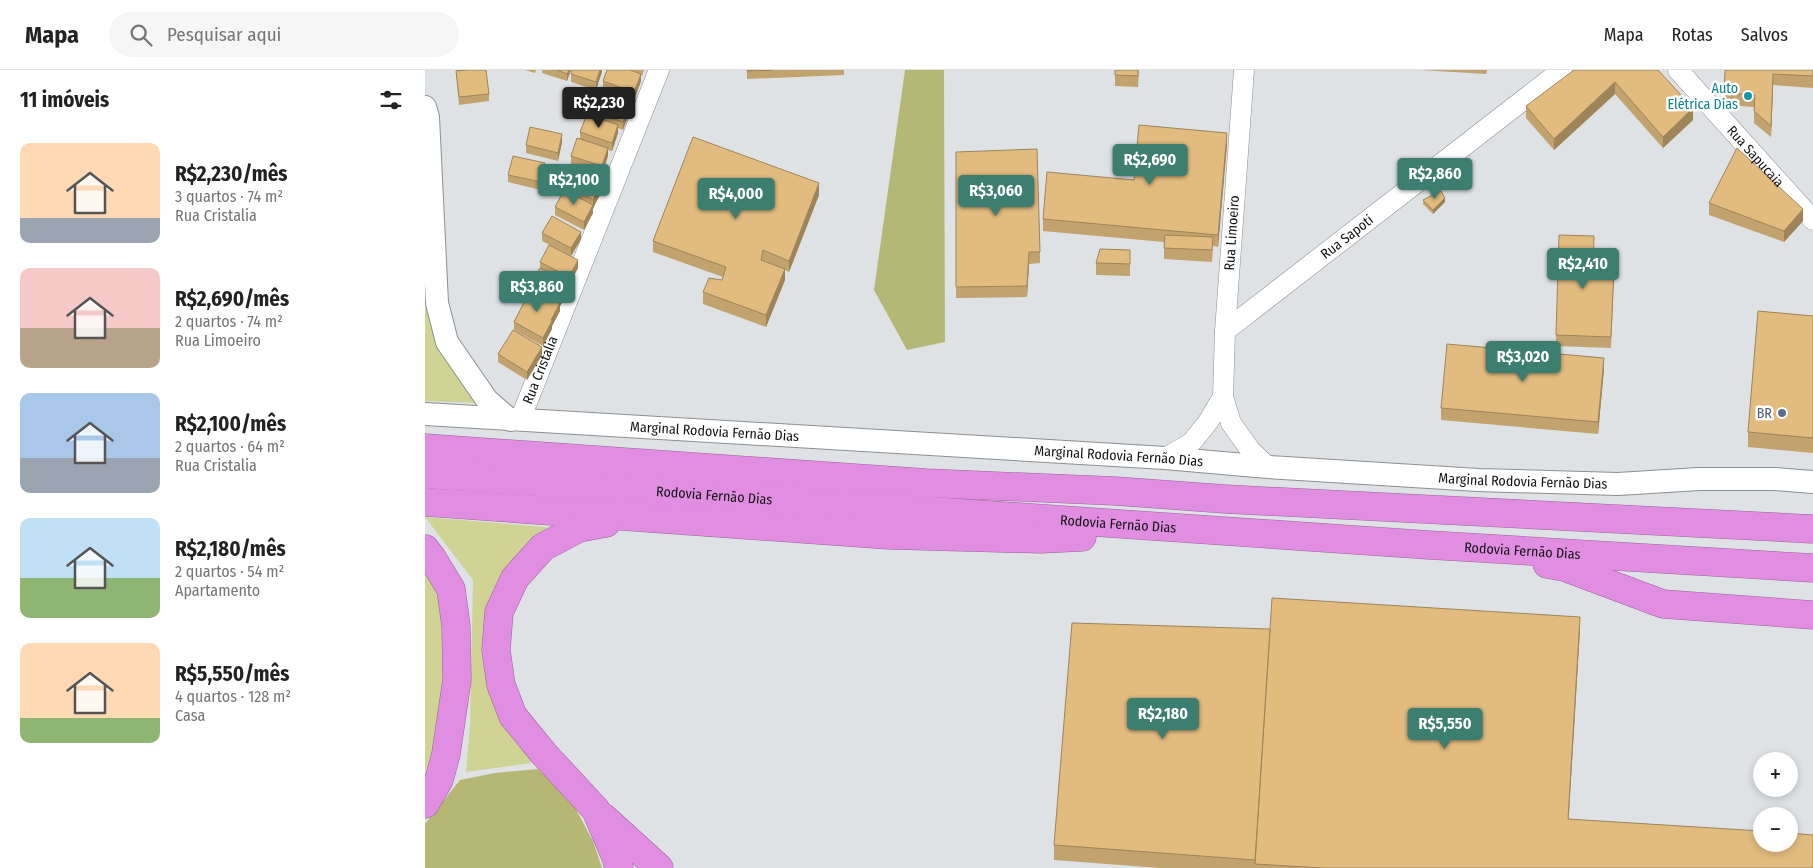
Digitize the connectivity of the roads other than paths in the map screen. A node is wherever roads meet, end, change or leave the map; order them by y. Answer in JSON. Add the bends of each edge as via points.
{"nodes":[{"id":1,"x":659,"y":70,"type":"edge"},
{"id":2,"x":1244,"y":70,"type":"edge"},
{"id":3,"x":1563,"y":70,"type":"edge"},
{"id":4,"x":1678,"y":70,"type":"edge"},
{"id":5,"x":425,"y":106,"type":"edge"},
{"id":6,"x":1813,"y":220,"type":"edge"},
{"id":7,"x":1225,"y":331,"type":"junction"},
{"id":8,"x":1223,"y":397,"type":"junction"},
{"id":9,"x":425,"y":414,"type":"edge"},
{"id":10,"x":515,"y":420,"type":"junction"},
{"id":11,"x":425,"y":448,"type":"edge"},
{"id":12,"x":1165,"y":458,"type":"junction"},
{"id":13,"x":1268,"y":467,"type":"junction"},
{"id":14,"x":425,"y":474,"type":"edge"},
{"id":15,"x":1813,"y":482,"type":"edge"},
{"id":16,"x":425,"y":502,"type":"edge"},
{"id":17,"x":641,"y":517,"type":"junction"},
{"id":18,"x":1813,"y":529,"type":"edge"},
{"id":19,"x":1225,"y":531,"type":"junction"},
{"id":20,"x":1429,"y":545,"type":"junction"},
{"id":21,"x":425,"y":549,"type":"edge"},
{"id":22,"x":1813,"y":568,"type":"edge"},
{"id":23,"x":1813,"y":615,"type":"edge"},
{"id":24,"x":425,"y":804,"type":"edge"},
{"id":25,"x":597,"y":810,"type":"junction"},
{"id":26,"x":619,"y":868,"type":"edge"},
{"id":27,"x":659,"y":868,"type":"edge"}],
"edges":[{"from":1,"to":10,"type":"street","name":"Rua Cristalia"},
{"from":2,"to":7,"type":"street","name":"Rua Limoeiro"},
{"from":3,"to":7,"type":"street","name":"Rua Sapoti"},
{"from":4,"to":6,"type":"street","name":"Rua Sapucaia"},
{"from":5,"to":10,"type":"main road","via":[[437,303],[447,342],[487,400]]},
{"from":7,"to":8,"type":"street","name":"Rua Limoeiro"},
{"from":8,"to":12,"type":"street","name":"Rua Limoeiro","via":[[1191,443]]},
{"from":8,"to":13,"type":"street","name":"Rua Limoeiro","via":[[1231,423],[1251,451]]},
{"from":9,"to":10,"type":"main road","name":"Marginal Rodovia Fernão Dias"},
{"from":10,"to":12,"type":"main road","name":"Marginal Rodovia Fernão Dias"},
{"from":11,"to":18,"type":"highway","name":"Rodovia Fernão Dias","via":[[926,483]]},
{"from":12,"to":13,"type":"main road","name":"Marginal Rodovia Fernão Dias"},
{"from":13,"to":15,"type":"main road","name":"Marginal Rodovia Fernão Dias","via":[[1477,480],[1617,484],[1699,479]]},
{"from":14,"to":19,"type":"highway","name":"Rodovia Fernão Dias"},
{"from":16,"to":17,"type":"highway"},
{"from":17,"to":19,"type":"highway","via":[[889,534],[1040,539]]},
{"from":17,"to":25,"type":"highway","via":[[579,528],[543,547],[515,578],[499,612],[496,650],[501,685],[513,716]]},
{"from":19,"to":20,"type":"highway","name":"Rodovia Fernão Dias"},
{"from":20,"to":22,"type":"highway","name":"Rodovia Fernão Dias"},
{"from":20,"to":23,"type":"highway","via":[[1564,567],[1663,604]]},
{"from":21,"to":24,"type":"highway","via":[[451,589],[456,626],[457,680],[446,754],[439,780]]},
{"from":25,"to":26,"type":"highway"},
{"from":25,"to":27,"type":"highway"}]}
